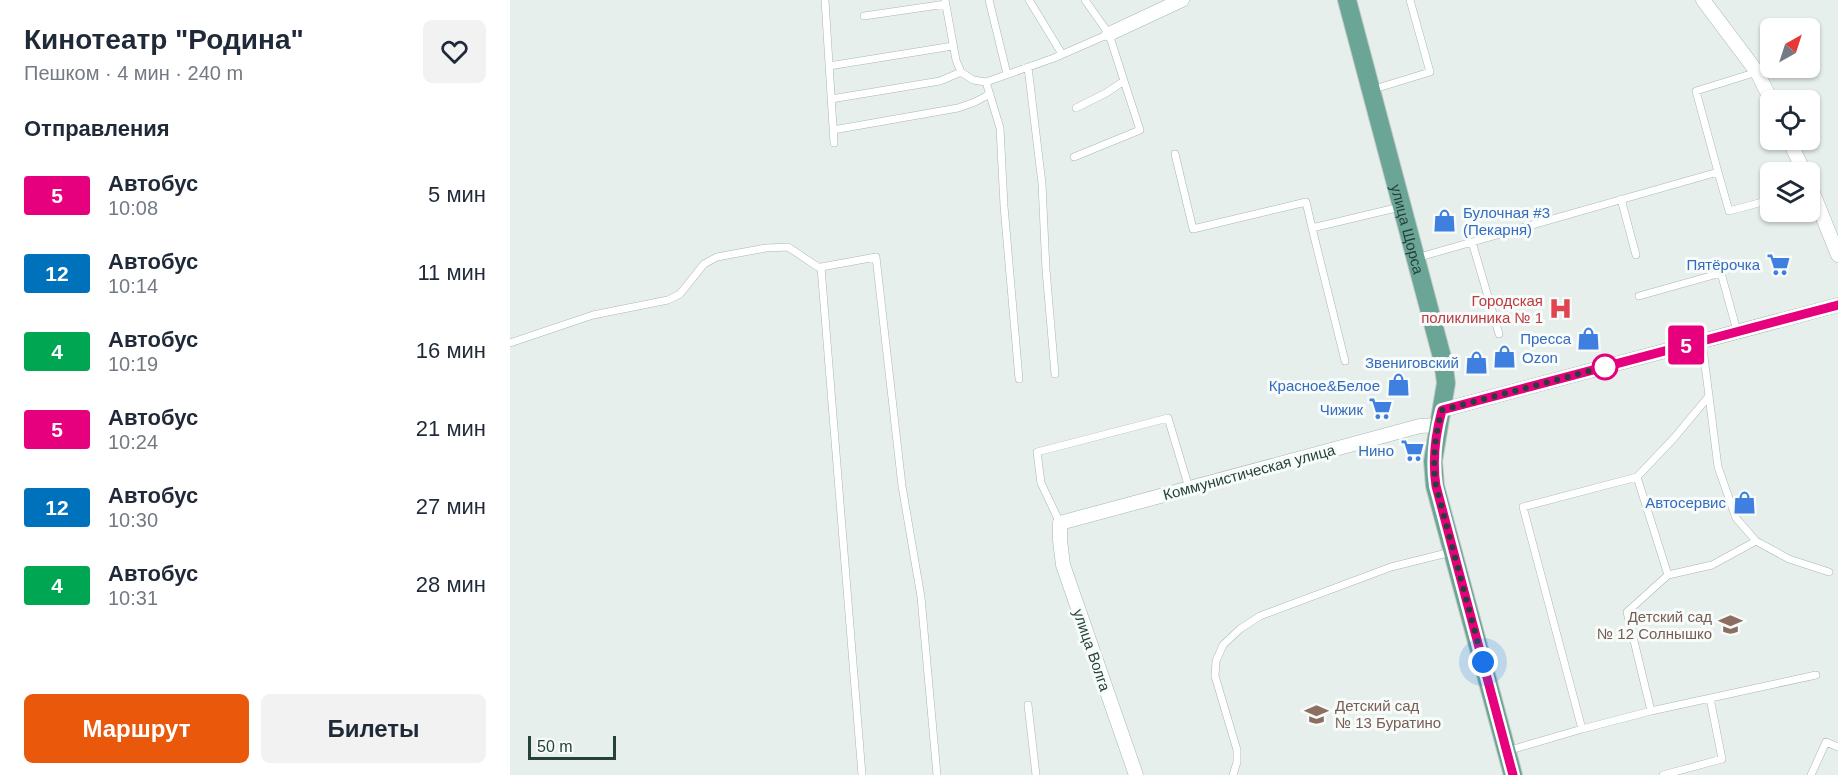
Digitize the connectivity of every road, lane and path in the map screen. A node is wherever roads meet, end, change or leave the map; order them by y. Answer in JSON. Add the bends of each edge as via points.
{"nodes":[{"id":1,"x":825,"y":0,"type":"edge"},
{"id":2,"x":989,"y":0,"type":"edge"},
{"id":3,"x":1029,"y":0,"type":"edge"},
{"id":4,"x":1085,"y":0,"type":"edge"},
{"id":5,"x":1182,"y":0,"type":"edge"},
{"id":6,"x":1347,"y":0,"type":"edge"},
{"id":7,"x":1410,"y":0,"type":"edge"},
{"id":8,"x":1703,"y":0,"type":"edge"},
{"id":9,"x":946,"y":2,"type":"edge"},
{"id":10,"x":864,"y":16,"type":"dead end"},
{"id":11,"x":1109,"y":34,"type":"junction"},
{"id":12,"x":953,"y":46,"type":"junction"},
{"id":13,"x":1062,"y":54,"type":"junction"},
{"id":14,"x":829,"y":66,"type":"junction"},
{"id":15,"x":1028,"y":67,"type":"junction"},
{"id":16,"x":961,"y":72,"type":"junction"},
{"id":17,"x":1757,"y":72,"type":"junction"},
{"id":18,"x":1007,"y":74,"type":"junction"},
{"id":19,"x":1124,"y":81,"type":"junction"},
{"id":20,"x":986,"y":82,"type":"junction"},
{"id":21,"x":1371,"y":90,"type":"junction"},
{"id":22,"x":1766,"y":90,"type":"edge"},
{"id":23,"x":990,"y":94,"type":"junction"},
{"id":24,"x":831,"y":99,"type":"junction"},
{"id":25,"x":1076,"y":108,"type":"dead end"},
{"id":26,"x":833,"y":130,"type":"junction"},
{"id":27,"x":834,"y":143,"type":"dead end"},
{"id":28,"x":1175,"y":154,"type":"dead end"},
{"id":29,"x":1074,"y":157,"type":"dead end"},
{"id":30,"x":1718,"y":172,"type":"junction"},
{"id":31,"x":1621,"y":199,"type":"junction"},
{"id":32,"x":1760,"y":203,"type":"edge"},
{"id":33,"x":1402,"y":206,"type":"junction"},
{"id":34,"x":1820,"y":211,"type":"edge"},
{"id":35,"x":1312,"y":228,"type":"junction"},
{"id":36,"x":1472,"y":242,"type":"junction"},
{"id":37,"x":1636,"y":255,"type":"dead end"},
{"id":38,"x":1838,"y":255,"type":"edge"},
{"id":39,"x":1416,"y":258,"type":"junction"},
{"id":40,"x":821,"y":267,"type":"junction"},
{"id":41,"x":1639,"y":296,"type":"dead end"},
{"id":42,"x":1838,"y":304,"type":"edge"},
{"id":43,"x":1737,"y":332,"type":"junction"},
{"id":44,"x":1498,"y":334,"type":"dead end"},
{"id":45,"x":1702,"y":341,"type":"junction"},
{"id":46,"x":510,"y":343,"type":"edge"},
{"id":47,"x":1345,"y":361,"type":"dead end"},
{"id":48,"x":1055,"y":374,"type":"dead end"},
{"id":49,"x":1019,"y":379,"type":"dead end"},
{"id":50,"x":1709,"y":396,"type":"junction"},
{"id":51,"x":1440,"y":418,"type":"junction"},
{"id":52,"x":1637,"y":477,"type":"junction"},
{"id":53,"x":1189,"y":488,"type":"junction"},
{"id":54,"x":1060,"y":523,"type":"junction"},
{"id":55,"x":1756,"y":541,"type":"junction"},
{"id":56,"x":1453,"y":552,"type":"junction"},
{"id":57,"x":1829,"y":572,"type":"dead end"},
{"id":58,"x":1668,"y":575,"type":"junction"},
{"id":59,"x":1816,"y":675,"type":"dead end"},
{"id":60,"x":1710,"y":698,"type":"junction"},
{"id":61,"x":1028,"y":705,"type":"dead end"},
{"id":62,"x":1652,"y":711,"type":"junction"},
{"id":63,"x":1582,"y":729,"type":"junction"},
{"id":64,"x":1838,"y":747,"type":"edge"},
{"id":65,"x":1507,"y":751,"type":"junction"},
{"id":66,"x":862,"y":775,"type":"edge"},
{"id":67,"x":937,"y":775,"type":"edge"},
{"id":68,"x":1036,"y":775,"type":"edge"},
{"id":69,"x":1136,"y":775,"type":"edge"},
{"id":70,"x":1233,"y":775,"type":"edge"},
{"id":71,"x":1513,"y":775,"type":"edge"},
{"id":72,"x":1663,"y":775,"type":"edge"},
{"id":73,"x":1811,"y":775,"type":"edge"}],
"edges":[{"from":1,"to":14,"type":"lane"},
{"from":2,"to":18,"type":"lane"},
{"from":3,"to":13,"type":"lane"},
{"from":4,"to":11,"type":"lane"},
{"from":5,"to":11,"type":"street"},
{"from":6,"to":21,"type":"main road","name":"улица Щорса"},
{"from":7,"to":21,"type":"lane","via":[[1430,72]]},
{"from":8,"to":17,"type":"street"},
{"from":9,"to":10,"type":"lane"},
{"from":9,"to":12,"type":"lane"},
{"from":11,"to":13,"type":"lane"},
{"from":11,"to":19,"type":"lane"},
{"from":12,"to":14,"type":"lane"},
{"from":12,"to":16,"type":"lane"},
{"from":13,"to":15,"type":"lane"},
{"from":14,"to":24,"type":"lane"},
{"from":15,"to":18,"type":"lane"},
{"from":15,"to":48,"type":"lane","via":[[1042,184]]},
{"from":16,"to":20,"type":"lane"},
{"from":16,"to":24,"type":"lane","via":[[940,81]]},
{"from":17,"to":22,"type":"street"},
{"from":17,"to":30,"type":"lane","via":[[1696,92]]},
{"from":18,"to":20,"type":"lane"},
{"from":19,"to":25,"type":"lane"},
{"from":19,"to":29,"type":"lane","via":[[1140,130]]},
{"from":20,"to":23,"type":"lane"},
{"from":21,"to":33,"type":"main road","name":"улица Щорса"},
{"from":23,"to":26,"type":"lane","via":[[958,108]]},
{"from":23,"to":49,"type":"lane","via":[[1000,128]]},
{"from":24,"to":26,"type":"lane"},
{"from":26,"to":27,"type":"lane"},
{"from":28,"to":35,"type":"lane","via":[[1193,229],[1306,202]]},
{"from":30,"to":31,"type":"lane"},
{"from":30,"to":32,"type":"lane","via":[[1730,211]]},
{"from":31,"to":36,"type":"lane"},
{"from":31,"to":37,"type":"lane"},
{"from":33,"to":35,"type":"lane"},
{"from":33,"to":39,"type":"main road","name":"улица Щорса"},
{"from":34,"to":38,"type":"street"},
{"from":35,"to":47,"type":"lane"},
{"from":36,"to":39,"type":"lane"},
{"from":36,"to":44,"type":"lane"},
{"from":39,"to":51,"type":"main road","name":"улица Щорса","via":[[1443,361],[1446,383]]},
{"from":40,"to":46,"type":"lane","via":[[788,247],[717,257],[704,264],[680,294],[668,300],[593,315]]},
{"from":40,"to":66,"type":"lane"},
{"from":40,"to":67,"type":"lane","via":[[876,257],[902,486],[921,597]]},
{"from":41,"to":43,"type":"lane","via":[[1721,273]]},
{"from":42,"to":43,"type":"street","name":"Коммунистическая улица"},
{"from":43,"to":45,"type":"street","name":"Коммунистическая улица"},
{"from":45,"to":50,"type":"lane"},
{"from":45,"to":51,"type":"street","name":"Коммунистическая улица"},
{"from":50,"to":52,"type":"lane"},
{"from":50,"to":55,"type":"lane","via":[[1718,466],[1736,518]]},
{"from":51,"to":53,"type":"street","name":"Коммунистическая улица"},
{"from":51,"to":56,"type":"main road","name":"улица Щорса","via":[[1433,461]]},
{"from":52,"to":58,"type":"lane"},
{"from":52,"to":63,"type":"lane","via":[[1523,507]]},
{"from":53,"to":54,"type":"street","name":"Коммунистическая улица"},
{"from":53,"to":54,"type":"lane","via":[[1168,418],[1037,452],[1041,483]]},
{"from":54,"to":69,"type":"street","name":"улица Волга","via":[[1063,565]]},
{"from":55,"to":57,"type":"lane","via":[[1789,559]]},
{"from":55,"to":58,"type":"lane","via":[[1712,565]]},
{"from":56,"to":65,"type":"main road","name":"улица Щорса"},
{"from":56,"to":70,"type":"lane","via":[[1391,567],[1260,616],[1223,645],[1215,676],[1237,750]]},
{"from":58,"to":62,"type":"lane","via":[[1627,612]]},
{"from":59,"to":60,"type":"lane"},
{"from":60,"to":62,"type":"lane"},
{"from":60,"to":72,"type":"lane","via":[[1722,759]]},
{"from":61,"to":68,"type":"lane"},
{"from":62,"to":63,"type":"lane"},
{"from":63,"to":65,"type":"lane"},
{"from":64,"to":73,"type":"lane","via":[[1826,742]]},
{"from":65,"to":71,"type":"main road","name":"улица Щорса"}]}
